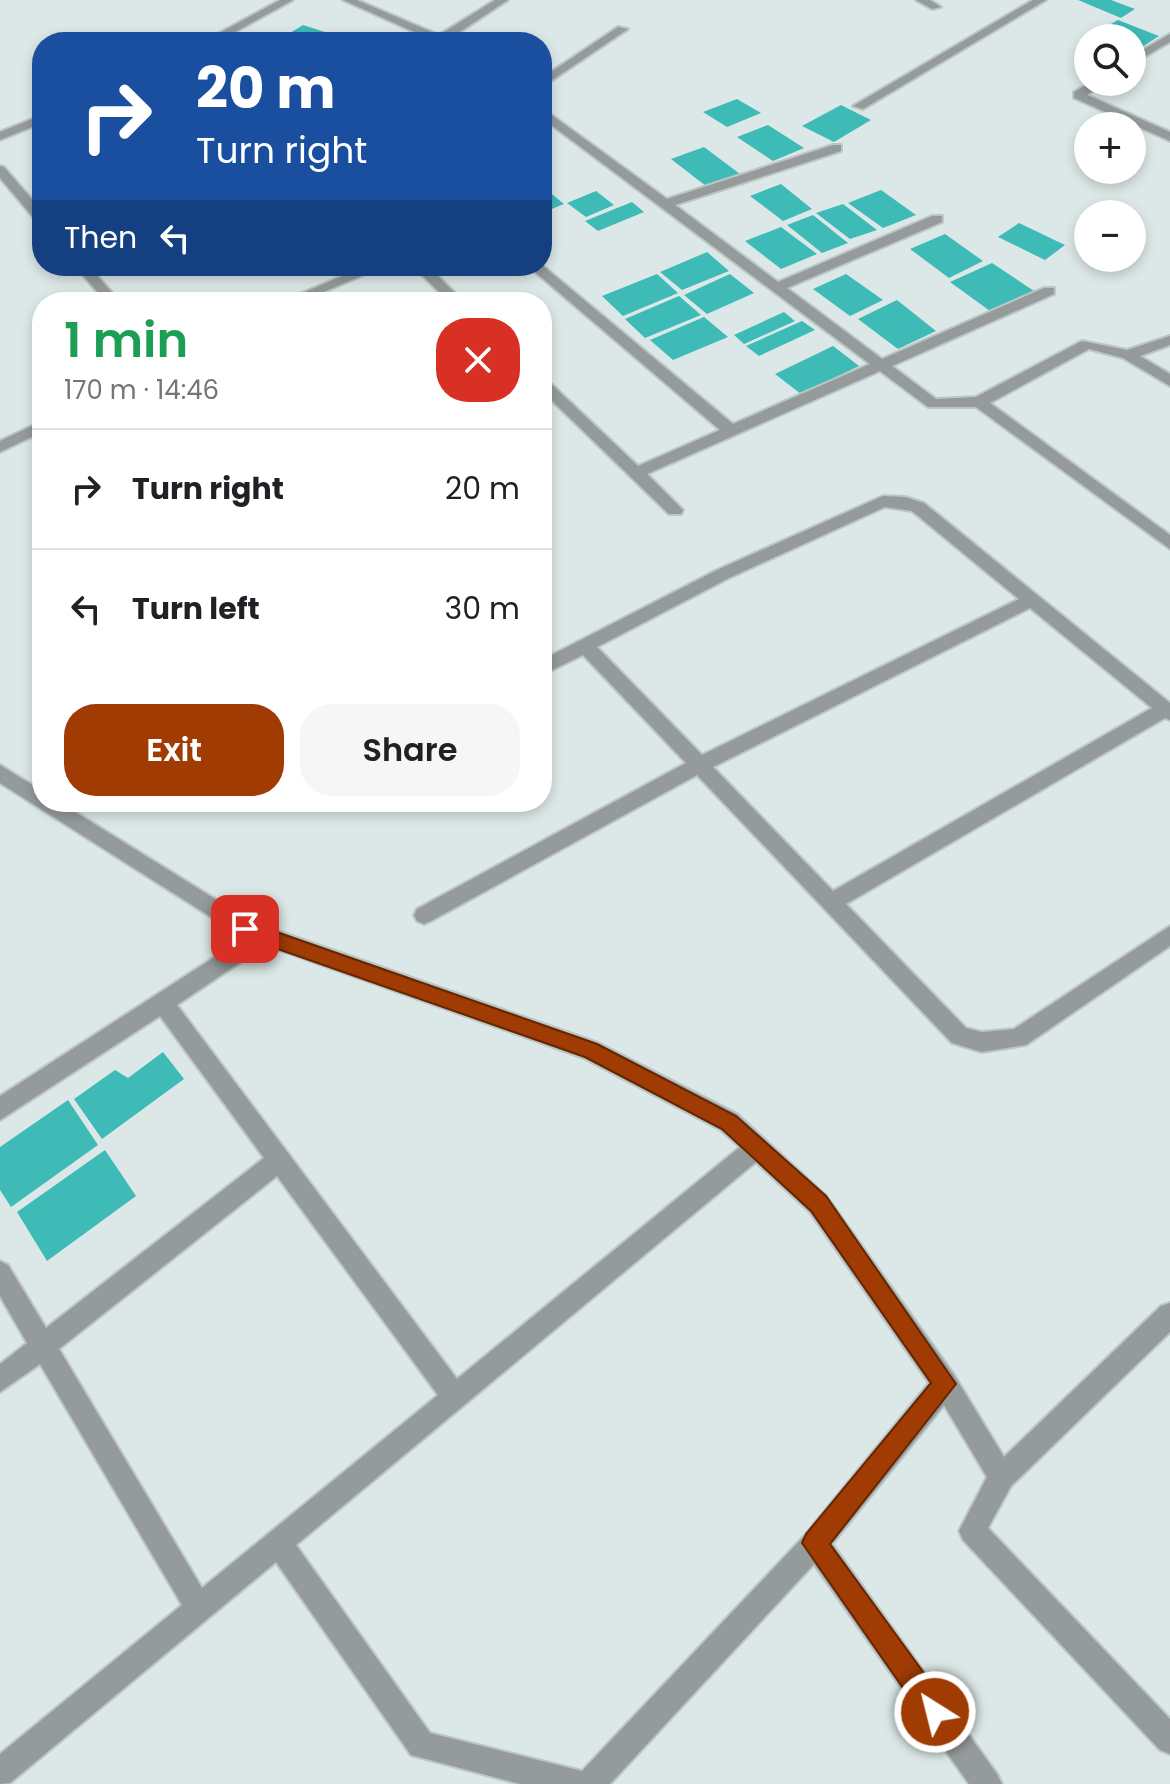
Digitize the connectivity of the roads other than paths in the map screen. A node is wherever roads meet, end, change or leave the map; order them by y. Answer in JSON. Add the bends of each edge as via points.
{"nodes":[{"id":1,"x":288,"y":0,"type":"edge"},
{"id":2,"x":348,"y":0,"type":"edge"},
{"id":3,"x":503,"y":0,"type":"edge"},
{"id":4,"x":921,"y":0,"type":"edge"},
{"id":5,"x":1041,"y":0,"type":"edge"},
{"id":6,"x":936,"y":7,"type":"dead end"},
{"id":7,"x":622,"y":29,"type":"dead end"},
{"id":8,"x":228,"y":32,"type":"edge"},
{"id":9,"x":421,"y":32,"type":"edge"},
{"id":10,"x":455,"y":32,"type":"edge"},
{"id":11,"x":1170,"y":37,"type":"edge"},
{"id":12,"x":1146,"y":52,"type":"edge"},
{"id":13,"x":552,"y":76,"type":"edge"},
{"id":14,"x":1080,"y":96,"type":"edge"},
{"id":15,"x":859,"y":106,"type":"dead end"},
{"id":16,"x":552,"y":119,"type":"edge"},
{"id":17,"x":32,"y":123,"type":"edge"},
{"id":18,"x":0,"y":136,"type":"edge"},
{"id":19,"x":1170,"y":137,"type":"edge"},
{"id":20,"x":837,"y":148,"type":"dead end"},
{"id":21,"x":0,"y":170,"type":"edge"},
{"id":22,"x":665,"y":204,"type":"junction"},
{"id":23,"x":32,"y":207,"type":"edge"},
{"id":24,"x":937,"y":219,"type":"dead end"},
{"id":25,"x":91,"y":276,"type":"edge"},
{"id":26,"x":353,"y":276,"type":"edge"},
{"id":27,"x":430,"y":276,"type":"edge"},
{"id":28,"x":547,"y":276,"type":"edge"},
{"id":29,"x":775,"y":288,"type":"junction"},
{"id":30,"x":1049,"y":291,"type":"dead end"},
{"id":31,"x":104,"y":292,"type":"edge"},
{"id":32,"x":313,"y":292,"type":"edge"},
{"id":33,"x":447,"y":292,"type":"edge"},
{"id":34,"x":1170,"y":340,"type":"edge"},
{"id":35,"x":1128,"y":355,"type":"junction"},
{"id":36,"x":879,"y":365,"type":"junction"},
{"id":37,"x":1170,"y":381,"type":"edge"},
{"id":38,"x":552,"y":395,"type":"edge"},
{"id":39,"x":979,"y":402,"type":"junction"},
{"id":40,"x":32,"y":431,"type":"edge"},
{"id":41,"x":731,"y":431,"type":"junction"},
{"id":42,"x":0,"y":447,"type":"edge"},
{"id":43,"x":636,"y":473,"type":"junction"},
{"id":44,"x":675,"y":510,"type":"dead end"},
{"id":45,"x":1170,"y":543,"type":"edge"},
{"id":46,"x":1033,"y":599,"type":"junction"},
{"id":47,"x":586,"y":647,"type":"junction"},
{"id":48,"x":552,"y":663,"type":"edge"},
{"id":49,"x":1168,"y":711,"type":"edge"},
{"id":50,"x":699,"y":765,"type":"junction"},
{"id":51,"x":0,"y":773,"type":"edge"},
{"id":52,"x":32,"y":795,"type":"edge"},
{"id":53,"x":58,"y":812,"type":"edge"},
{"id":54,"x":831,"y":902,"type":"junction"},
{"id":55,"x":424,"y":915,"type":"dead end"},
{"id":56,"x":1170,"y":935,"type":"edge"},
{"id":57,"x":264,"y":936,"type":"junction"},
{"id":58,"x":162,"y":1002,"type":"junction"},
{"id":59,"x":0,"y":1109,"type":"edge"},
{"id":60,"x":756,"y":1148,"type":"junction"},
{"id":61,"x":279,"y":1160,"type":"junction"},
{"id":62,"x":0,"y":1273,"type":"edge"},
{"id":63,"x":1170,"y":1315,"type":"edge"},
{"id":64,"x":43,"y":1346,"type":"junction"},
{"id":65,"x":0,"y":1380,"type":"edge"},
{"id":66,"x":945,"y":1384,"type":"junction"},
{"id":67,"x":455,"y":1397,"type":"junction"},
{"id":68,"x":1002,"y":1477,"type":"junction"},
{"id":69,"x":278,"y":1543,"type":"junction"},
{"id":70,"x":815,"y":1543,"type":"junction"},
{"id":71,"x":199,"y":1609,"type":"junction"},
{"id":72,"x":1170,"y":1740,"type":"edge"},
{"id":73,"x":0,"y":1773,"type":"edge"},
{"id":74,"x":578,"y":1784,"type":"edge"},
{"id":75,"x":590,"y":1784,"type":"edge"},
{"id":76,"x":987,"y":1784,"type":"edge"}],
"edges":[{"from":1,"to":8,"type":"street"},
{"from":2,"to":9,"type":"street"},
{"from":3,"to":10,"type":"street"},
{"from":4,"to":6,"type":"street"},
{"from":5,"to":15,"type":"street"},
{"from":7,"to":13,"type":"street"},
{"from":11,"to":12,"type":"street"},
{"from":14,"to":19,"type":"street"},
{"from":16,"to":22,"type":"street"},
{"from":17,"to":18,"type":"street"},
{"from":20,"to":22,"type":"street"},
{"from":21,"to":23,"type":"street"},
{"from":22,"to":29,"type":"street"},
{"from":24,"to":29,"type":"street"},
{"from":25,"to":31,"type":"street"},
{"from":26,"to":32,"type":"street"},
{"from":27,"to":33,"type":"street"},
{"from":28,"to":41,"type":"street"},
{"from":29,"to":36,"type":"street"},
{"from":30,"to":36,"type":"street"},
{"from":34,"to":35,"type":"street"},
{"from":35,"to":37,"type":"street"},
{"from":35,"to":39,"type":"street","via":[[1087,344]]},
{"from":36,"to":39,"type":"street","via":[[933,404]]},
{"from":36,"to":41,"type":"street"},
{"from":38,"to":43,"type":"street"},
{"from":39,"to":45,"type":"street"},
{"from":40,"to":42,"type":"street"},
{"from":41,"to":43,"type":"street"},
{"from":43,"to":44,"type":"street"},
{"from":46,"to":47,"type":"street","via":[[918,507],[883,501],[723,574]]},
{"from":46,"to":49,"type":"street"},
{"from":46,"to":50,"type":"street"},
{"from":47,"to":48,"type":"street"},
{"from":47,"to":50,"type":"street"},
{"from":49,"to":54,"type":"street"},
{"from":50,"to":54,"type":"street"},
{"from":50,"to":55,"type":"street"},
{"from":51,"to":52,"type":"street"},
{"from":53,"to":57,"type":"street"},
{"from":54,"to":56,"type":"street","via":[[960,1036],[982,1042],[1018,1038]]},
{"from":57,"to":58,"type":"street"},
{"from":57,"to":60,"type":"street","via":[[590,1050],[729,1122]]},
{"from":58,"to":59,"type":"street"},
{"from":58,"to":61,"type":"street"},
{"from":60,"to":66,"type":"street","via":[[818,1204]]},
{"from":60,"to":67,"type":"street"},
{"from":61,"to":64,"type":"street"},
{"from":61,"to":67,"type":"street"},
{"from":62,"to":64,"type":"street"},
{"from":63,"to":68,"type":"street"},
{"from":64,"to":65,"type":"street"},
{"from":64,"to":71,"type":"street"},
{"from":66,"to":68,"type":"street"},
{"from":66,"to":70,"type":"street"},
{"from":67,"to":69,"type":"street"},
{"from":68,"to":72,"type":"street","via":[[972,1531]]},
{"from":69,"to":71,"type":"street"},
{"from":69,"to":74,"type":"street","via":[[421,1745]]},
{"from":70,"to":75,"type":"street"},
{"from":70,"to":76,"type":"street"},
{"from":71,"to":73,"type":"street"}]}
